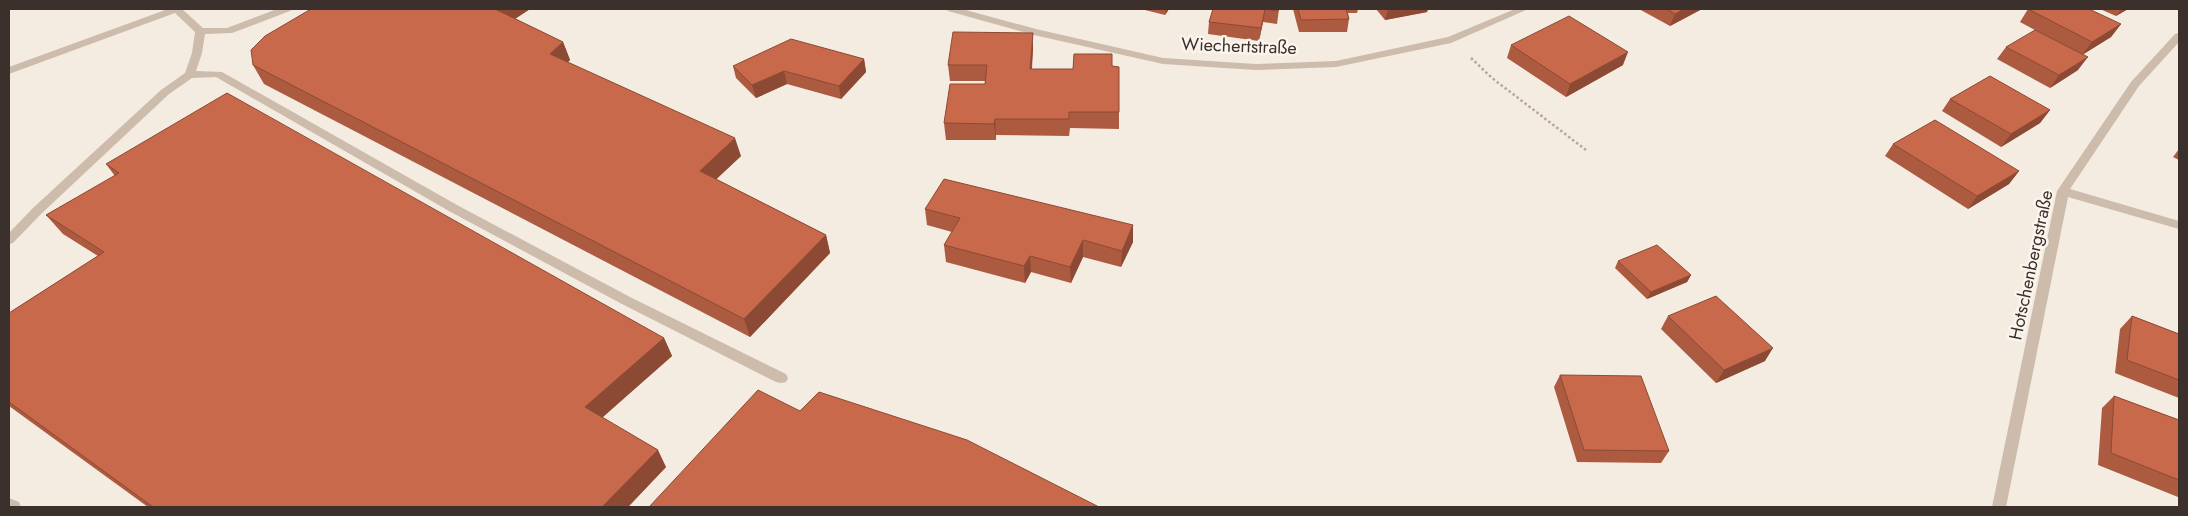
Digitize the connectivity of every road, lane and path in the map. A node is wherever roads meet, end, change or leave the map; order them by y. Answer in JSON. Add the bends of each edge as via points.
{"nodes":[{"id":1,"x":176,"y":9,"type":"edge"},
{"id":2,"x":286,"y":9,"type":"edge"},
{"id":3,"x":952,"y":9,"type":"edge"},
{"id":4,"x":1523,"y":9,"type":"edge"},
{"id":5,"x":200,"y":32,"type":"junction"},
{"id":6,"x":2179,"y":36,"type":"edge"},
{"id":7,"x":1451,"y":40,"type":"junction"},
{"id":8,"x":9,"y":71,"type":"edge"},
{"id":9,"x":190,"y":75,"type":"junction"},
{"id":10,"x":1586,"y":150,"type":"dead end"},
{"id":11,"x":2063,"y":191,"type":"junction"},
{"id":12,"x":2179,"y":225,"type":"edge"},
{"id":13,"x":9,"y":240,"type":"edge"},
{"id":14,"x":781,"y":378,"type":"dead end"},
{"id":15,"x":9,"y":504,"type":"edge"},
{"id":16,"x":14,"y":507,"type":"edge"},
{"id":17,"x":1999,"y":507,"type":"edge"}],
"edges":[{"from":1,"to":5,"type":"street"},
{"from":1,"to":8,"type":"street"},
{"from":2,"to":5,"type":"street","via":[[228,31]]},
{"from":3,"to":7,"type":"street","name":"Wiechertstraße","via":[[1034,32],[1163,61],[1256,67],[1336,64]]},
{"from":4,"to":7,"type":"street","name":"Wiechertstraße"},
{"from":5,"to":9,"type":"street"},
{"from":6,"to":11,"type":"street","name":"Hotschenbergstraße","via":[[2136,84]]},
{"from":7,"to":10,"type":"path","via":[[1492,78]]},
{"from":9,"to":13,"type":"street","via":[[165,92]]},
{"from":9,"to":14,"type":"street","via":[[218,74],[453,208]]},
{"from":11,"to":12,"type":"street"},
{"from":11,"to":17,"type":"street","name":"Hotschenbergstraße"},
{"from":15,"to":16,"type":"street"}]}
